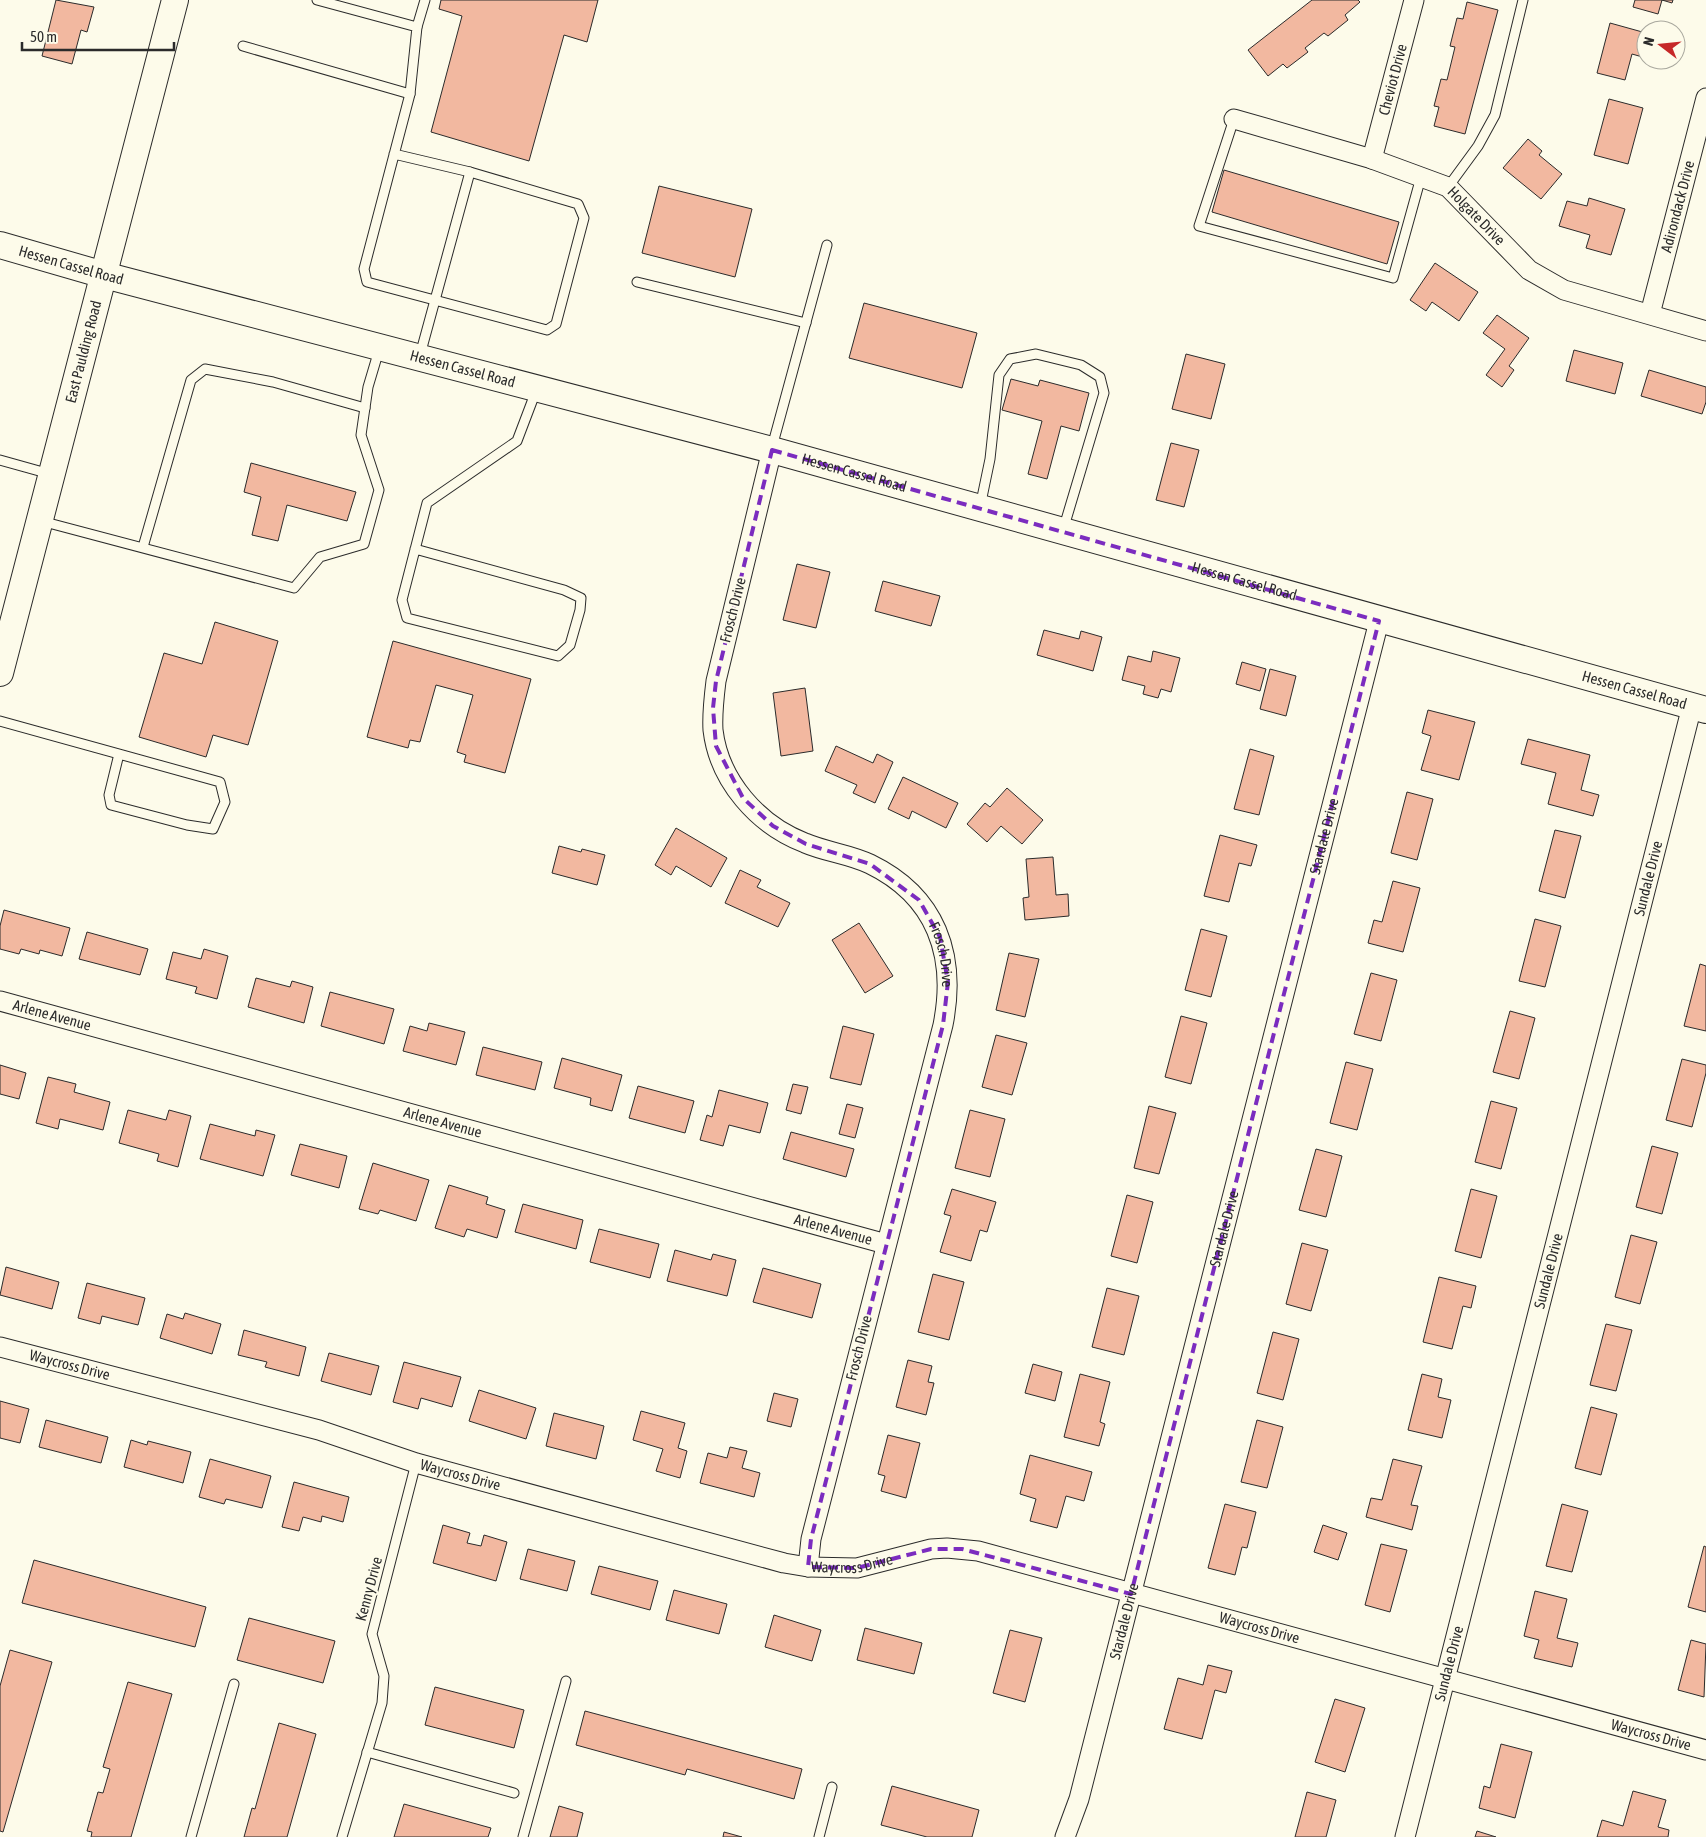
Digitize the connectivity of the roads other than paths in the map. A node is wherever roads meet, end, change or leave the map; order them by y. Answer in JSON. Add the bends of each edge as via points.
{"nodes":[{"id":1,"x":175,"y":0,"type":"edge"},
{"id":2,"x":317,"y":0,"type":"edge"},
{"id":3,"x":425,"y":0,"type":"edge"},
{"id":4,"x":1414,"y":0,"type":"edge"},
{"id":5,"x":1523,"y":0,"type":"edge"},
{"id":6,"x":417,"y":27,"type":"junction"},
{"id":7,"x":243,"y":46,"type":"dead end"},
{"id":8,"x":410,"y":94,"type":"junction"},
{"id":9,"x":1706,"y":98,"type":"edge"},
{"id":10,"x":1234,"y":119,"type":"joint"},
{"id":11,"x":394,"y":154,"type":"junction"},
{"id":12,"x":1372,"y":159,"type":"junction"},
{"id":13,"x":470,"y":172,"type":"junction"},
{"id":14,"x":1421,"y":177,"type":"junction"},
{"id":15,"x":1448,"y":187,"type":"junction"},
{"id":16,"x":0,"y":245,"type":"edge"},
{"id":17,"x":827,"y":245,"type":"dead end"},
{"id":18,"x":104,"y":275,"type":"junction"},
{"id":19,"x":637,"y":282,"type":"dead end"},
{"id":20,"x":435,"y":302,"type":"junction"},
{"id":21,"x":1650,"y":314,"type":"junction"},
{"id":22,"x":806,"y":323,"type":"junction"},
{"id":23,"x":1706,"y":331,"type":"edge"},
{"id":24,"x":380,"y":347,"type":"junction"},
{"id":25,"x":419,"y":358,"type":"junction"},
{"id":26,"x":537,"y":388,"type":"junction"},
{"id":27,"x":365,"y":408,"type":"junction"},
{"id":28,"x":772,"y":450,"type":"junction"},
{"id":29,"x":0,"y":460,"type":"edge"},
{"id":30,"x":51,"y":474,"type":"junction"},
{"id":31,"x":980,"y":508,"type":"junction"},
{"id":32,"x":40,"y":521,"type":"junction"},
{"id":33,"x":1062,"y":533,"type":"junction"},
{"id":34,"x":143,"y":547,"type":"junction"},
{"id":35,"x":415,"y":549,"type":"junction"},
{"id":36,"x":1380,"y":621,"type":"junction"},
{"id":37,"x":0,"y":673,"type":"edge"},
{"id":38,"x":1699,"y":708,"type":"edge"},
{"id":39,"x":0,"y":721,"type":"edge"},
{"id":40,"x":119,"y":754,"type":"junction"},
{"id":41,"x":0,"y":1001,"type":"edge"},
{"id":42,"x":886,"y":1244,"type":"junction"},
{"id":43,"x":0,"y":1347,"type":"edge"},
{"id":44,"x":416,"y":1463,"type":"junction"},
{"id":45,"x":808,"y":1567,"type":"junction"},
{"id":46,"x":1131,"y":1594,"type":"junction"},
{"id":47,"x":1445,"y":1677,"type":"junction"},
{"id":48,"x":566,"y":1681,"type":"dead end"},
{"id":49,"x":234,"y":1684,"type":"dead end"},
{"id":50,"x":1706,"y":1750,"type":"edge"},
{"id":51,"x":367,"y":1752,"type":"junction"},
{"id":52,"x":832,"y":1787,"type":"dead end"},
{"id":53,"x":514,"y":1793,"type":"dead end"},
{"id":54,"x":191,"y":1837,"type":"edge"},
{"id":55,"x":342,"y":1837,"type":"edge"},
{"id":56,"x":523,"y":1837,"type":"edge"},
{"id":57,"x":819,"y":1837,"type":"edge"},
{"id":58,"x":1065,"y":1837,"type":"edge"},
{"id":59,"x":1405,"y":1837,"type":"edge"}],
"edges":[{"from":1,"to":18,"type":"main road","name":"East Paulding Road"},
{"from":2,"to":6,"type":"lane"},
{"from":3,"to":6,"type":"lane"},
{"from":4,"to":12,"type":"street","name":"Cheviot Drive"},
{"from":5,"to":15,"type":"lane","via":[[1495,114],[1478,146]]},
{"from":6,"to":8,"type":"lane"},
{"from":7,"to":8,"type":"lane"},
{"from":8,"to":11,"type":"lane"},
{"from":9,"to":21,"type":"street","name":"Adirondack Drive"},
{"from":10,"to":12,"type":"street","name":"Holgate Drive"},
{"from":10,"to":14,"type":"lane","via":[[1199,226],[1393,278]]},
{"from":11,"to":13,"type":"lane"},
{"from":11,"to":20,"type":"lane","via":[[364,269],[368,282]]},
{"from":12,"to":14,"type":"street","name":"Holgate Drive"},
{"from":13,"to":20,"type":"lane"},
{"from":13,"to":20,"type":"lane","via":[[578,204],[584,218],[556,324],[547,330]]},
{"from":14,"to":15,"type":"street","name":"Holgate Drive"},
{"from":15,"to":21,"type":"street","name":"Holgate Drive","via":[[1529,270],[1564,290]]},
{"from":16,"to":18,"type":"main road","name":"Hessen Cassel Road"},
{"from":17,"to":22,"type":"lane"},
{"from":18,"to":24,"type":"main road","name":"Hessen Cassel Road"},
{"from":18,"to":30,"type":"main road","name":"East Paulding Road"},
{"from":19,"to":22,"type":"lane"},
{"from":20,"to":25,"type":"lane"},
{"from":21,"to":23,"type":"street","name":"Holgate Drive"},
{"from":22,"to":28,"type":"lane"},
{"from":24,"to":25,"type":"main road","name":"Hessen Cassel Road"},
{"from":24,"to":27,"type":"lane"},
{"from":25,"to":26,"type":"main road","name":"Hessen Cassel Road"},
{"from":26,"to":28,"type":"main road","name":"Hessen Cassel Road"},
{"from":26,"to":35,"type":"lane","via":[[516,441],[427,503]]},
{"from":27,"to":34,"type":"lane","via":[[273,382],[205,369],[191,380]]},
{"from":27,"to":34,"type":"lane","via":[[361,435],[378,490],[364,544],[320,556],[294,588]]},
{"from":28,"to":31,"type":"main road","name":"Hessen Cassel Road"},
{"from":28,"to":42,"type":"street","name":"Frosch Drive","via":[[716,681],[713,730],[721,762],[743,798],[773,826],[806,844],[870,864],[902,884],[930,916],[945,958],[947,1004]]},
{"from":29,"to":30,"type":"lane"},
{"from":30,"to":32,"type":"main road","name":"East Paulding Road"},
{"from":31,"to":33,"type":"main road","name":"Hessen Cassel Road"},
{"from":31,"to":33,"type":"lane","via":[[990,459],[999,375],[1010,359],[1036,354],[1081,365],[1100,377],[1104,393]]},
{"from":32,"to":34,"type":"lane"},
{"from":32,"to":37,"type":"main road","name":"East Paulding Road"},
{"from":33,"to":36,"type":"main road","name":"Hessen Cassel Road"},
{"from":35,"to":35,"type":"lane","via":[[402,600],[407,618],[558,656],[570,645],[581,598],[564,590]]},
{"from":36,"to":38,"type":"main road","name":"Hessen Cassel Road"},
{"from":36,"to":46,"type":"street","name":"Stardale Drive"},
{"from":38,"to":47,"type":"street","name":"Sundale Drive"},
{"from":39,"to":40,"type":"lane"},
{"from":40,"to":40,"type":"lane","via":[[220,782],[225,802],[213,830],[111,805],[109,795]]},
{"from":41,"to":42,"type":"street","name":"Arlene Avenue"},
{"from":42,"to":45,"type":"street","name":"Frosch Drive","via":[[811,1539]]},
{"from":43,"to":44,"type":"street","name":"Waycross Drive","via":[[319,1430]]},
{"from":44,"to":45,"type":"street","name":"Waycross Drive"},
{"from":44,"to":51,"type":"lane","name":"Kenny Drive","via":[[372,1634],[382,1662],[384,1689]]},
{"from":45,"to":46,"type":"street","name":"Waycross Drive","via":[[857,1568],[924,1550],[962,1549]]},
{"from":46,"to":47,"type":"street","name":"Waycross Drive"},
{"from":46,"to":58,"type":"street","name":"Stardale Drive","via":[[1078,1799]]},
{"from":47,"to":50,"type":"street","name":"Waycross Drive"},
{"from":47,"to":59,"type":"street","name":"Sundale Drive"},
{"from":48,"to":56,"type":"lane"},
{"from":49,"to":54,"type":"lane"},
{"from":51,"to":53,"type":"lane"},
{"from":51,"to":55,"type":"lane","name":"Kenny Drive"},
{"from":52,"to":57,"type":"lane"}]}
